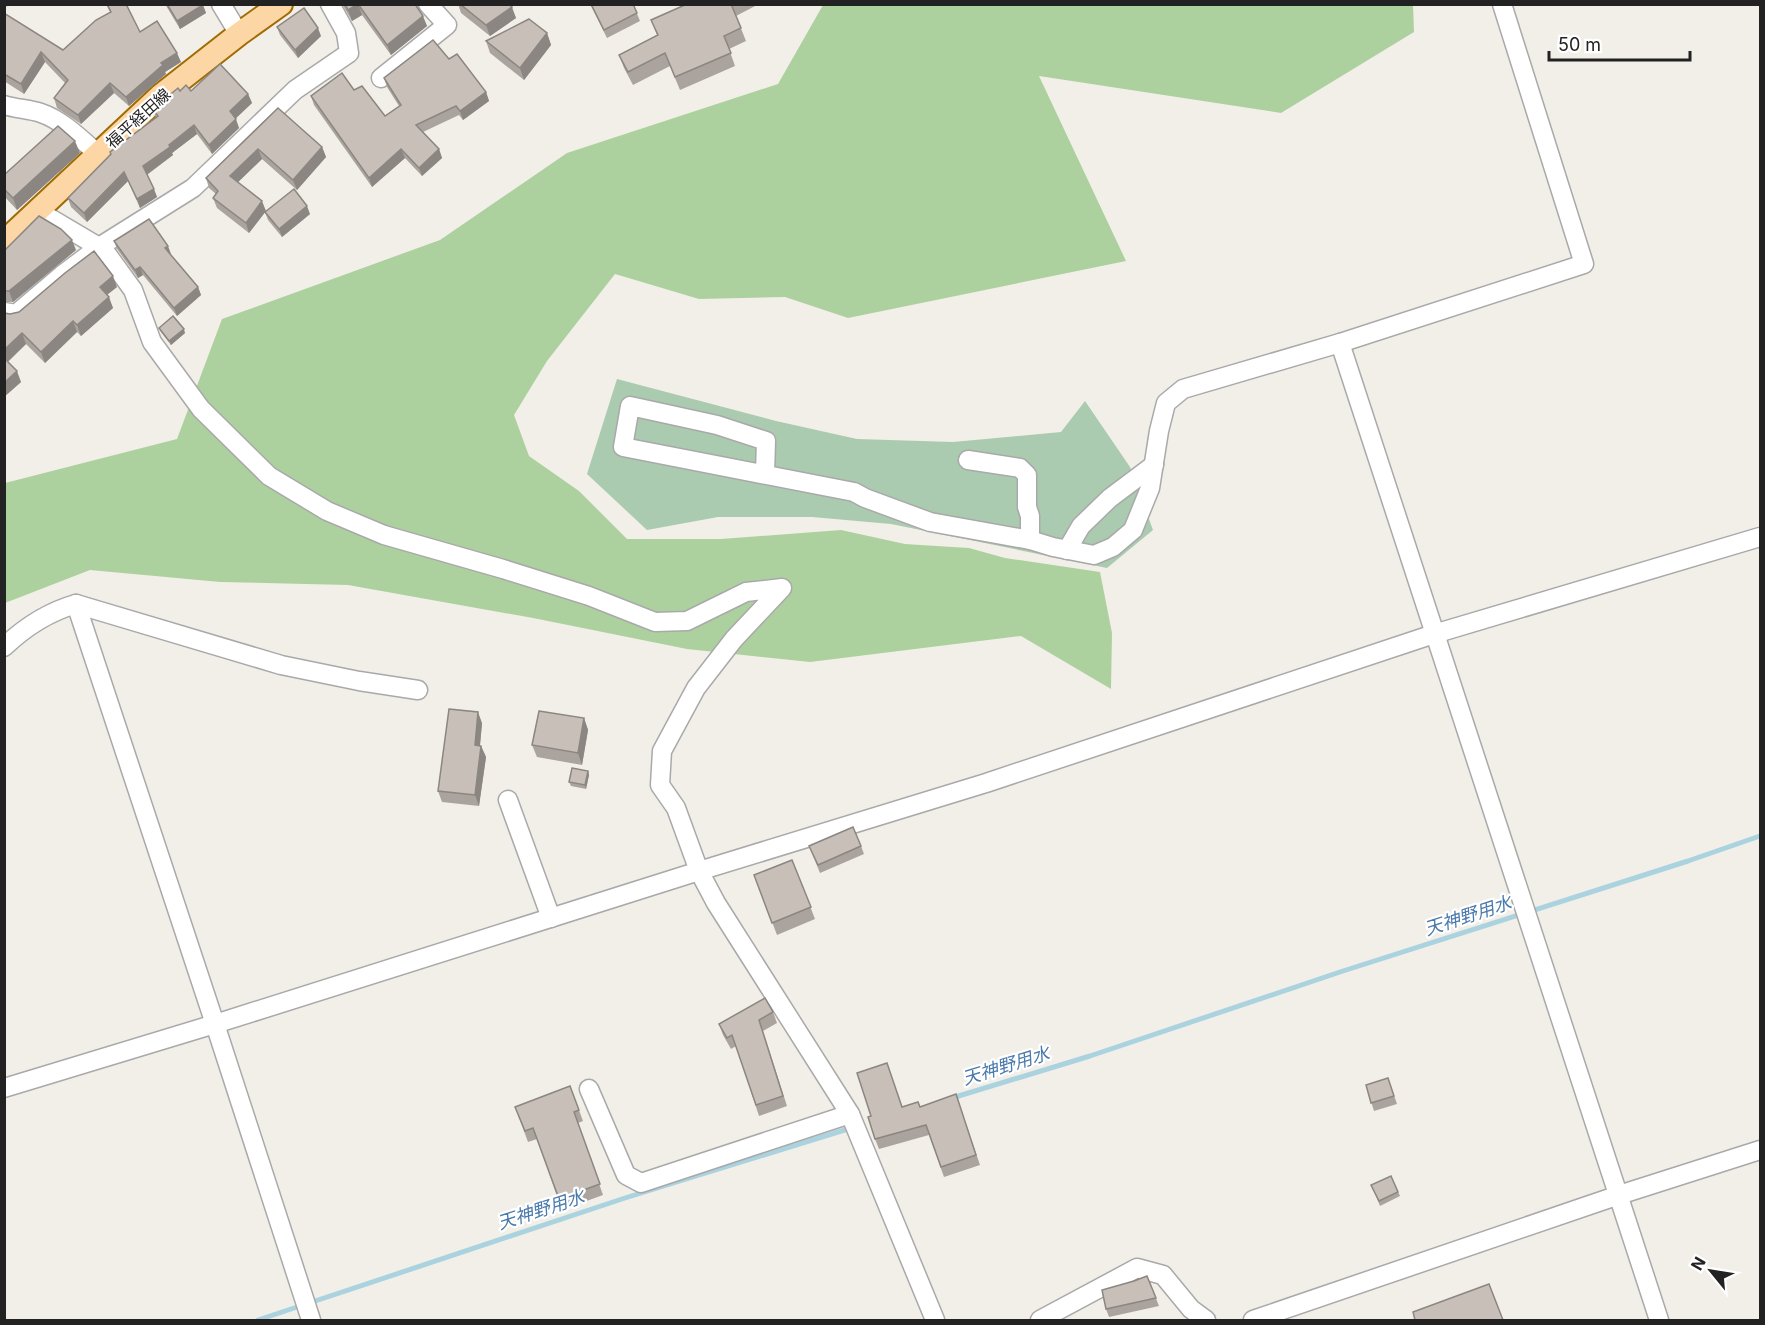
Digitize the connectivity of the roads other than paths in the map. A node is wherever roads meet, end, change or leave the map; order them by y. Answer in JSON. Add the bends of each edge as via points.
{"nodes":[{"id":1,"x":221,"y":4,"type":"edge"},
{"id":2,"x":281,"y":4,"type":"edge"},
{"id":3,"x":330,"y":4,"type":"edge"},
{"id":4,"x":428,"y":4,"type":"edge"},
{"id":5,"x":1503,"y":4,"type":"edge"},
{"id":6,"x":239,"y":34,"type":"junction"},
{"id":7,"x":381,"y":78,"type":"dead end"},
{"id":8,"x":4,"y":105,"type":"edge"},
{"id":9,"x":98,"y":154,"type":"junction"},
{"id":10,"x":38,"y":211,"type":"junction"},
{"id":11,"x":4,"y":242,"type":"edge"},
{"id":12,"x":99,"y":247,"type":"junction"},
{"id":13,"x":4,"y":312,"type":"edge"},
{"id":14,"x":1340,"y":343,"type":"junction"},
{"id":15,"x":969,"y":460,"type":"dead end"},
{"id":16,"x":1154,"y":465,"type":"junction"},
{"id":17,"x":765,"y":474,"type":"junction"},
{"id":18,"x":1761,"y":537,"type":"edge"},
{"id":19,"x":1030,"y":540,"type":"junction"},
{"id":20,"x":1067,"y":550,"type":"junction"},
{"id":21,"x":76,"y":603,"type":"junction"},
{"id":22,"x":1434,"y":634,"type":"junction"},
{"id":23,"x":4,"y":647,"type":"edge"},
{"id":24,"x":418,"y":690,"type":"dead end"},
{"id":25,"x":508,"y":800,"type":"dead end"},
{"id":26,"x":699,"y":871,"type":"junction"},
{"id":27,"x":551,"y":918,"type":"junction"},
{"id":28,"x":215,"y":1024,"type":"junction"},
{"id":29,"x":4,"y":1088,"type":"edge"},
{"id":30,"x":589,"y":1089,"type":"dead end"},
{"id":31,"x":850,"y":1114,"type":"junction"},
{"id":32,"x":1761,"y":1150,"type":"edge"},
{"id":33,"x":1619,"y":1196,"type":"junction"},
{"id":34,"x":311,"y":1320,"type":"edge"},
{"id":35,"x":935,"y":1320,"type":"edge"},
{"id":36,"x":1040,"y":1320,"type":"edge"},
{"id":37,"x":1206,"y":1320,"type":"edge"},
{"id":38,"x":1253,"y":1320,"type":"edge"},
{"id":39,"x":1659,"y":1320,"type":"edge"}],
"edges":[{"from":1,"to":6,"type":"street"},
{"from":2,"to":6,"type":"main road","name":"福平経田線"},
{"from":3,"to":12,"type":"street","via":[[346,33],[349,53],[295,90],[193,188]]},
{"from":4,"to":7,"type":"street","via":[[447,25]]},
{"from":5,"to":14,"type":"street","via":[[1584,264]]},
{"from":6,"to":9,"type":"main road","name":"福平経田線","via":[[160,96]]},
{"from":8,"to":9,"type":"street","via":[[42,113],[74,131]]},
{"from":9,"to":10,"type":"main road","name":"福平経田線"},
{"from":10,"to":11,"type":"main road","name":"福平経田線"},
{"from":10,"to":12,"type":"street"},
{"from":12,"to":13,"type":"street","via":[[16,314]]},
{"from":12,"to":26,"type":"street","via":[[133,290],[152,342],[201,409],[269,476],[327,511],[384,535],[589,596],[655,622],[687,621],[746,592],[782,588],[734,639],[696,688],[662,751],[660,785],[676,808]]},
{"from":14,"to":16,"type":"street","via":[[1183,389],[1166,403]]},
{"from":14,"to":22,"type":"street"},
{"from":15,"to":19,"type":"street","via":[[1020,468],[1027,475]]},
{"from":16,"to":20,"type":"street","via":[[1088,519]]},
{"from":16,"to":20,"type":"street","via":[[1150,488],[1133,530],[1113,547],[1094,555]]},
{"from":17,"to":17,"type":"street","via":[[623,447],[630,406],[717,425],[766,441]]},
{"from":17,"to":19,"type":"street","via":[[854,492],[930,522]]},
{"from":18,"to":22,"type":"street"},
{"from":19,"to":20,"type":"street"},
{"from":21,"to":23,"type":"street","via":[[54,610]]},
{"from":21,"to":24,"type":"street","via":[[282,665]]},
{"from":21,"to":28,"type":"street"},
{"from":22,"to":26,"type":"street","via":[[986,783]]},
{"from":22,"to":33,"type":"street"},
{"from":25,"to":27,"type":"street"},
{"from":26,"to":27,"type":"street"},
{"from":26,"to":31,"type":"street"},
{"from":27,"to":28,"type":"street"},
{"from":28,"to":29,"type":"street"},
{"from":28,"to":34,"type":"street"},
{"from":30,"to":31,"type":"street","via":[[626,1175],[641,1183]]},
{"from":31,"to":35,"type":"street"},
{"from":32,"to":33,"type":"street"},
{"from":33,"to":38,"type":"street"},
{"from":33,"to":39,"type":"street"},
{"from":36,"to":37,"type":"street","via":[[1137,1268],[1163,1275],[1191,1309]]}]}
